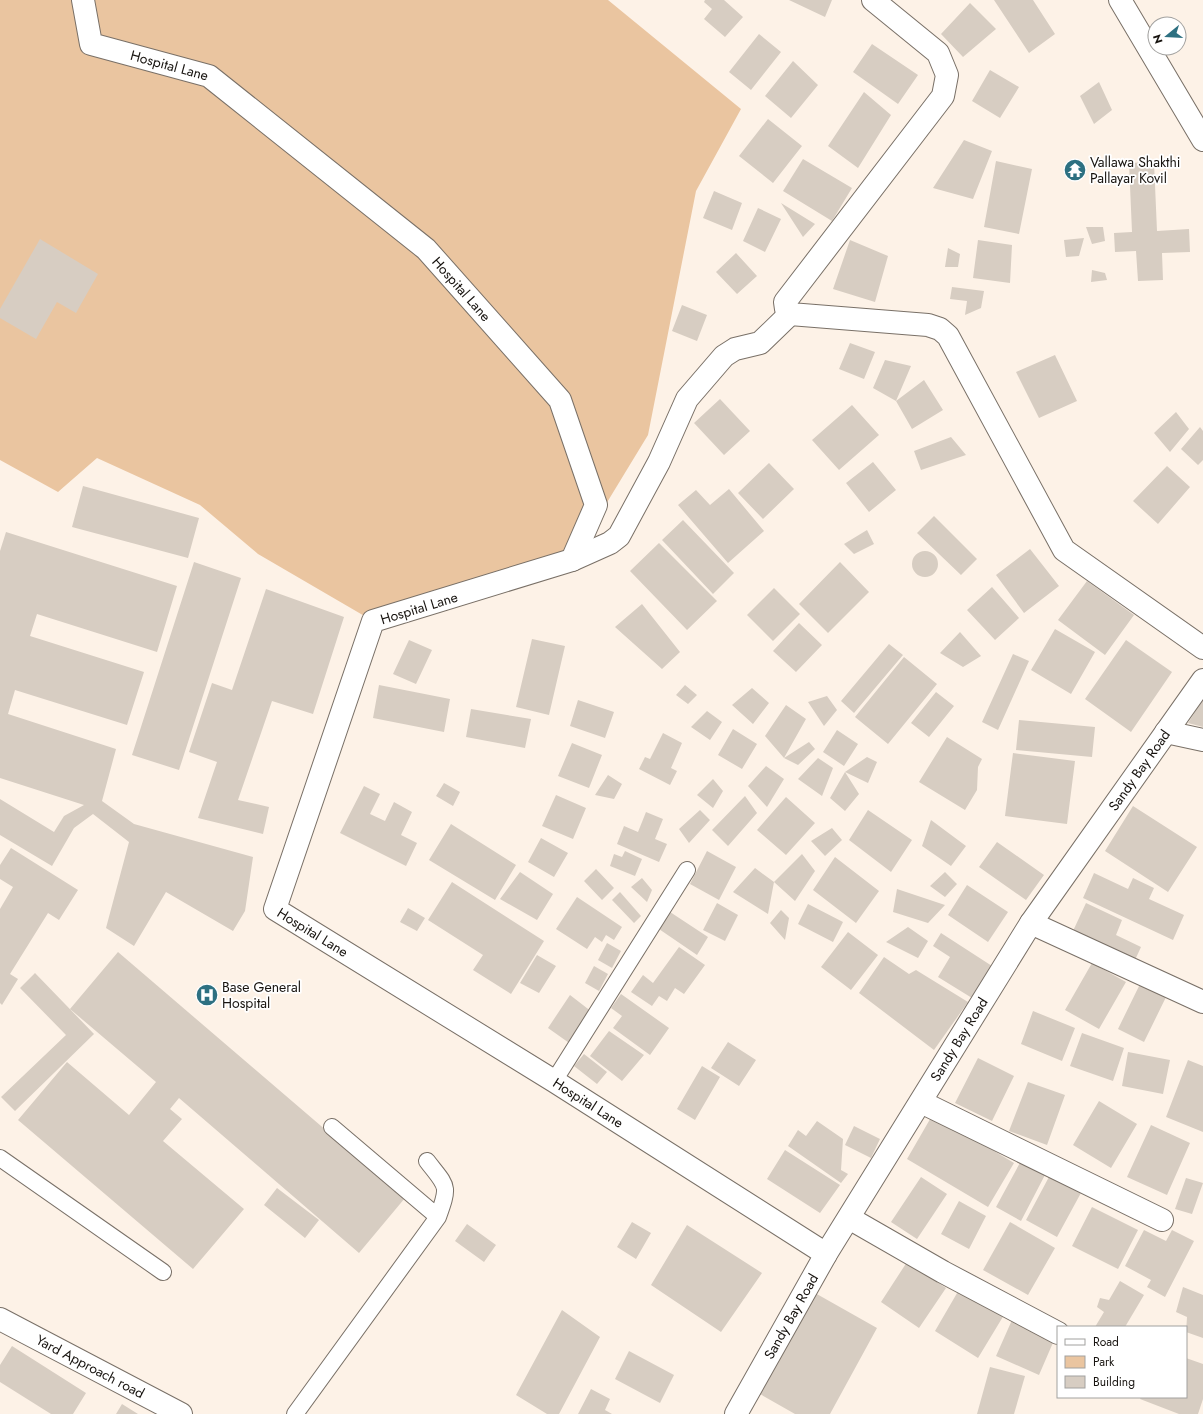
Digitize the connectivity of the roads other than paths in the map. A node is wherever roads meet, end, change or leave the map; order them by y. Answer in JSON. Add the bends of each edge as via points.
{"nodes":[{"id":1,"x":83,"y":0,"type":"edge"},
{"id":2,"x":873,"y":0,"type":"edge"},
{"id":3,"x":1120,"y":0,"type":"edge"},
{"id":4,"x":1203,"y":140,"type":"edge"},
{"id":5,"x":790,"y":314,"type":"junction"},
{"id":6,"x":572,"y":560,"type":"junction"},
{"id":7,"x":1203,"y":648,"type":"edge"},
{"id":8,"x":1203,"y":680,"type":"edge"},
{"id":9,"x":1166,"y":732,"type":"junction"},
{"id":10,"x":1203,"y":740,"type":"edge"},
{"id":11,"x":686,"y":870,"type":"dead end"},
{"id":12,"x":1030,"y":923,"type":"junction"},
{"id":13,"x":1203,"y":1002,"type":"edge"},
{"id":14,"x":554,"y":1082,"type":"junction"},
{"id":15,"x":921,"y":1102,"type":"junction"},
{"id":16,"x":332,"y":1127,"type":"dead end"},
{"id":17,"x":0,"y":1158,"type":"edge"},
{"id":18,"x":427,"y":1161,"type":"dead end"},
{"id":19,"x":438,"y":1216,"type":"junction"},
{"id":20,"x":849,"y":1218,"type":"junction"},
{"id":21,"x":1162,"y":1220,"type":"dead end"},
{"id":22,"x":826,"y":1254,"type":"junction"},
{"id":23,"x":163,"y":1272,"type":"dead end"},
{"id":24,"x":0,"y":1319,"type":"edge"},
{"id":25,"x":1057,"y":1332,"type":"edge"},
{"id":26,"x":181,"y":1414,"type":"edge"},
{"id":27,"x":295,"y":1414,"type":"edge"},
{"id":28,"x":736,"y":1414,"type":"edge"}],
"edges":[{"from":1,"to":6,"type":"street","name":"Hospital Lane","via":[[91,44],[209,76],[426,249],[560,400],[596,505]]},
{"from":2,"to":5,"type":"street","via":[[938,53],[947,75],[943,96],[785,302]]},
{"from":3,"to":4,"type":"street"},
{"from":5,"to":6,"type":"street","via":[[760,343],[735,349],[724,356],[687,399],[659,462],[619,536],[610,543]]},
{"from":5,"to":7,"type":"street","via":[[928,325],[940,329],[948,336],[1064,550]]},
{"from":6,"to":14,"type":"street","name":"Hospital Lane","via":[[373,621],[275,909]]},
{"from":8,"to":9,"type":"street","name":"Sandy Bay Road"},
{"from":9,"to":10,"type":"street"},
{"from":9,"to":12,"type":"street","name":"Sandy Bay Road"},
{"from":11,"to":14,"type":"lane"},
{"from":12,"to":13,"type":"street"},
{"from":12,"to":15,"type":"street","name":"Sandy Bay Road"},
{"from":14,"to":22,"type":"street","name":"Hospital Lane"},
{"from":15,"to":20,"type":"street","name":"Sandy Bay Road"},
{"from":15,"to":21,"type":"street"},
{"from":16,"to":19,"type":"lane"},
{"from":17,"to":23,"type":"lane"},
{"from":18,"to":19,"type":"lane","via":[[444,1183],[446,1192]]},
{"from":19,"to":27,"type":"lane"},
{"from":20,"to":22,"type":"street","name":"Sandy Bay Road"},
{"from":20,"to":25,"type":"street"},
{"from":22,"to":28,"type":"street","name":"Sandy Bay Road"},
{"from":24,"to":26,"type":"street","name":"Yard Approach road"}]}
